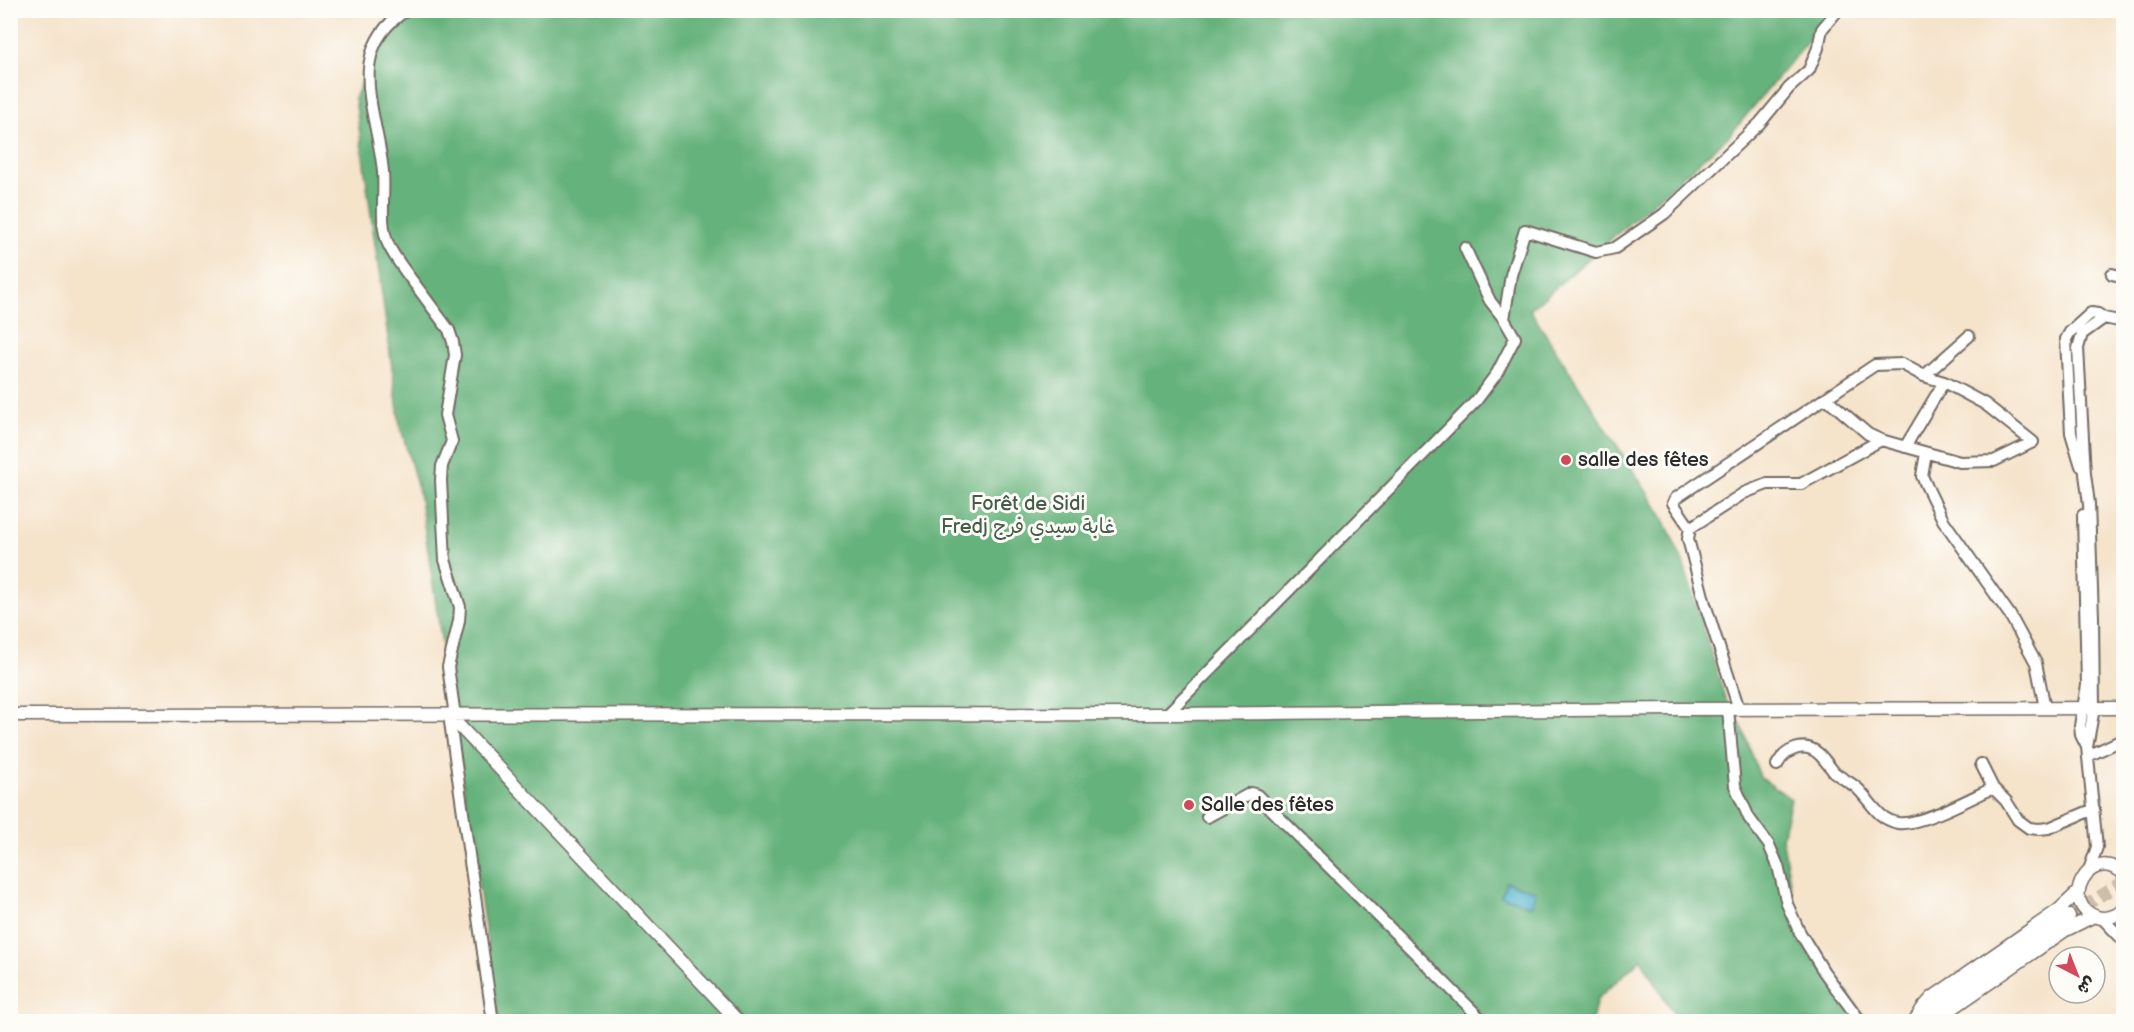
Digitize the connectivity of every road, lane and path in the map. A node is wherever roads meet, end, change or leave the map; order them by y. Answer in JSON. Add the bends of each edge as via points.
{"nodes":[{"id":1,"x":407,"y":10,"type":"edge"},
{"id":2,"x":1838,"y":10,"type":"edge"},
{"id":3,"x":1465,"y":248,"type":"dead end"},
{"id":4,"x":2112,"y":274,"type":"dead end"},
{"id":5,"x":2124,"y":277,"type":"edge"},
{"id":6,"x":1504,"y":319,"type":"junction"},
{"id":7,"x":2124,"y":322,"type":"edge"},
{"id":8,"x":1969,"y":336,"type":"dead end"},
{"id":9,"x":1924,"y":376,"type":"junction"},
{"id":10,"x":1944,"y":382,"type":"junction"},
{"id":11,"x":1826,"y":398,"type":"junction"},
{"id":12,"x":1881,"y":440,"type":"junction"},
{"id":13,"x":1905,"y":447,"type":"junction"},
{"id":14,"x":1926,"y":453,"type":"junction"},
{"id":15,"x":1690,"y":528,"type":"junction"},
{"id":16,"x":2045,"y":708,"type":"junction"},
{"id":17,"x":2089,"y":708,"type":"junction"},
{"id":18,"x":2124,"y":708,"type":"edge"},
{"id":19,"x":1733,"y":709,"type":"junction"},
{"id":20,"x":451,"y":712,"type":"junction"},
{"id":21,"x":1167,"y":714,"type":"junction"},
{"id":22,"x":10,"y":715,"type":"edge"},
{"id":23,"x":2124,"y":739,"type":"edge"},
{"id":24,"x":2087,"y":751,"type":"junction"},
{"id":25,"x":1981,"y":764,"type":"dead end"},
{"id":26,"x":1777,"y":765,"type":"dead end"},
{"id":27,"x":1993,"y":788,"type":"junction"},
{"id":28,"x":2094,"y":809,"type":"junction"},
{"id":29,"x":1207,"y":817,"type":"dead end"},
{"id":30,"x":2097,"y":847,"type":"junction"},
{"id":31,"x":2117,"y":868,"type":"edge"},
{"id":32,"x":2089,"y":870,"type":"junction"},
{"id":33,"x":2078,"y":892,"type":"junction"},
{"id":34,"x":2121,"y":912,"type":"edge"},
{"id":35,"x":2069,"y":916,"type":"tunnel mouth"},
{"id":36,"x":2098,"y":917,"type":"junction"},
{"id":37,"x":2122,"y":938,"type":"edge"},
{"id":38,"x":1914,"y":1020,"type":"edge"},
{"id":39,"x":494,"y":1022,"type":"edge"},
{"id":40,"x":739,"y":1022,"type":"edge"},
{"id":41,"x":1484,"y":1022,"type":"edge"},
{"id":42,"x":1861,"y":1022,"type":"edge"}],
"edges":[{"from":1,"to":20,"type":"street","via":[[390,23],[373,46],[368,85],[383,171],[386,238],[396,258],[449,330],[455,355],[445,415],[452,441],[441,480],[445,560],[460,607],[449,662]]},
{"from":2,"to":6,"type":"street","via":[[1822,29],[1809,70],[1760,123],[1664,214],[1615,248],[1596,252],[1525,230],[1511,275]]},
{"from":3,"to":6,"type":"street","via":[[1490,301]]},
{"from":4,"to":5,"type":"street"},
{"from":6,"to":21,"type":"street","via":[[1515,338],[1497,373],[1476,401]]},
{"from":7,"to":17,"type":"street","via":[[2104,318],[2085,331],[2079,343],[2089,499]]},
{"from":8,"to":9,"type":"street"},
{"from":9,"to":10,"type":"street"},
{"from":9,"to":11,"type":"street","via":[[1902,364],[1875,365]]},
{"from":10,"to":13,"type":"street"},
{"from":10,"to":14,"type":"street","via":[[1985,404],[2032,442],[1994,461],[1960,462]]},
{"from":11,"to":12,"type":"street"},
{"from":11,"to":15,"type":"street","via":[[1676,498],[1673,503]]},
{"from":12,"to":13,"type":"street"},
{"from":12,"to":15,"type":"street","via":[[1801,484],[1767,484],[1744,493]]},
{"from":13,"to":14,"type":"street"},
{"from":14,"to":16,"type":"street","via":[[1922,476],[1927,487],[1943,520],[2010,615],[2036,663]]},
{"from":15,"to":19,"type":"street","via":[[1688,539]]},
{"from":16,"to":17,"type":"main road"},
{"from":16,"to":19,"type":"main road"},
{"from":17,"to":18,"type":"main road"},
{"from":17,"to":24,"type":"street"},
{"from":19,"to":21,"type":"main road"},
{"from":19,"to":42,"type":"street","via":[[1736,786],[1749,818],[1769,845],[1799,931]]},
{"from":20,"to":21,"type":"main road"},
{"from":20,"to":22,"type":"main road"},
{"from":20,"to":39,"type":"street"},
{"from":20,"to":40,"type":"main road"},
{"from":23,"to":24,"type":"street"},
{"from":24,"to":28,"type":"street"},
{"from":25,"to":27,"type":"street"},
{"from":26,"to":27,"type":"street","via":[[1791,750],[1810,749],[1858,789],[1880,815],[1899,823],[1919,821]]},
{"from":27,"to":28,"type":"street","via":[[2018,820],[2034,829],[2049,828]]},
{"from":28,"to":30,"type":"street"},
{"from":29,"to":41,"type":"street","via":[[1251,793],[1257,795]]},
{"from":30,"to":31,"type":"street"},
{"from":30,"to":32,"type":"street"},
{"from":31,"to":32,"type":"main road"},
{"from":32,"to":33,"type":"main road"},
{"from":33,"to":36,"type":"main road","via":[[2083,906]]},
{"from":33,"to":38,"type":"main road","via":[[1932,998]]},
{"from":34,"to":36,"type":"main road"},
{"from":34,"to":37,"type":"street"},
{"from":35,"to":38,"type":"main road"},
{"from":36,"to":37,"type":"street"},
{"from":36,"to":38,"type":"main road","via":[[2071,927],[1950,1010]]}]}
